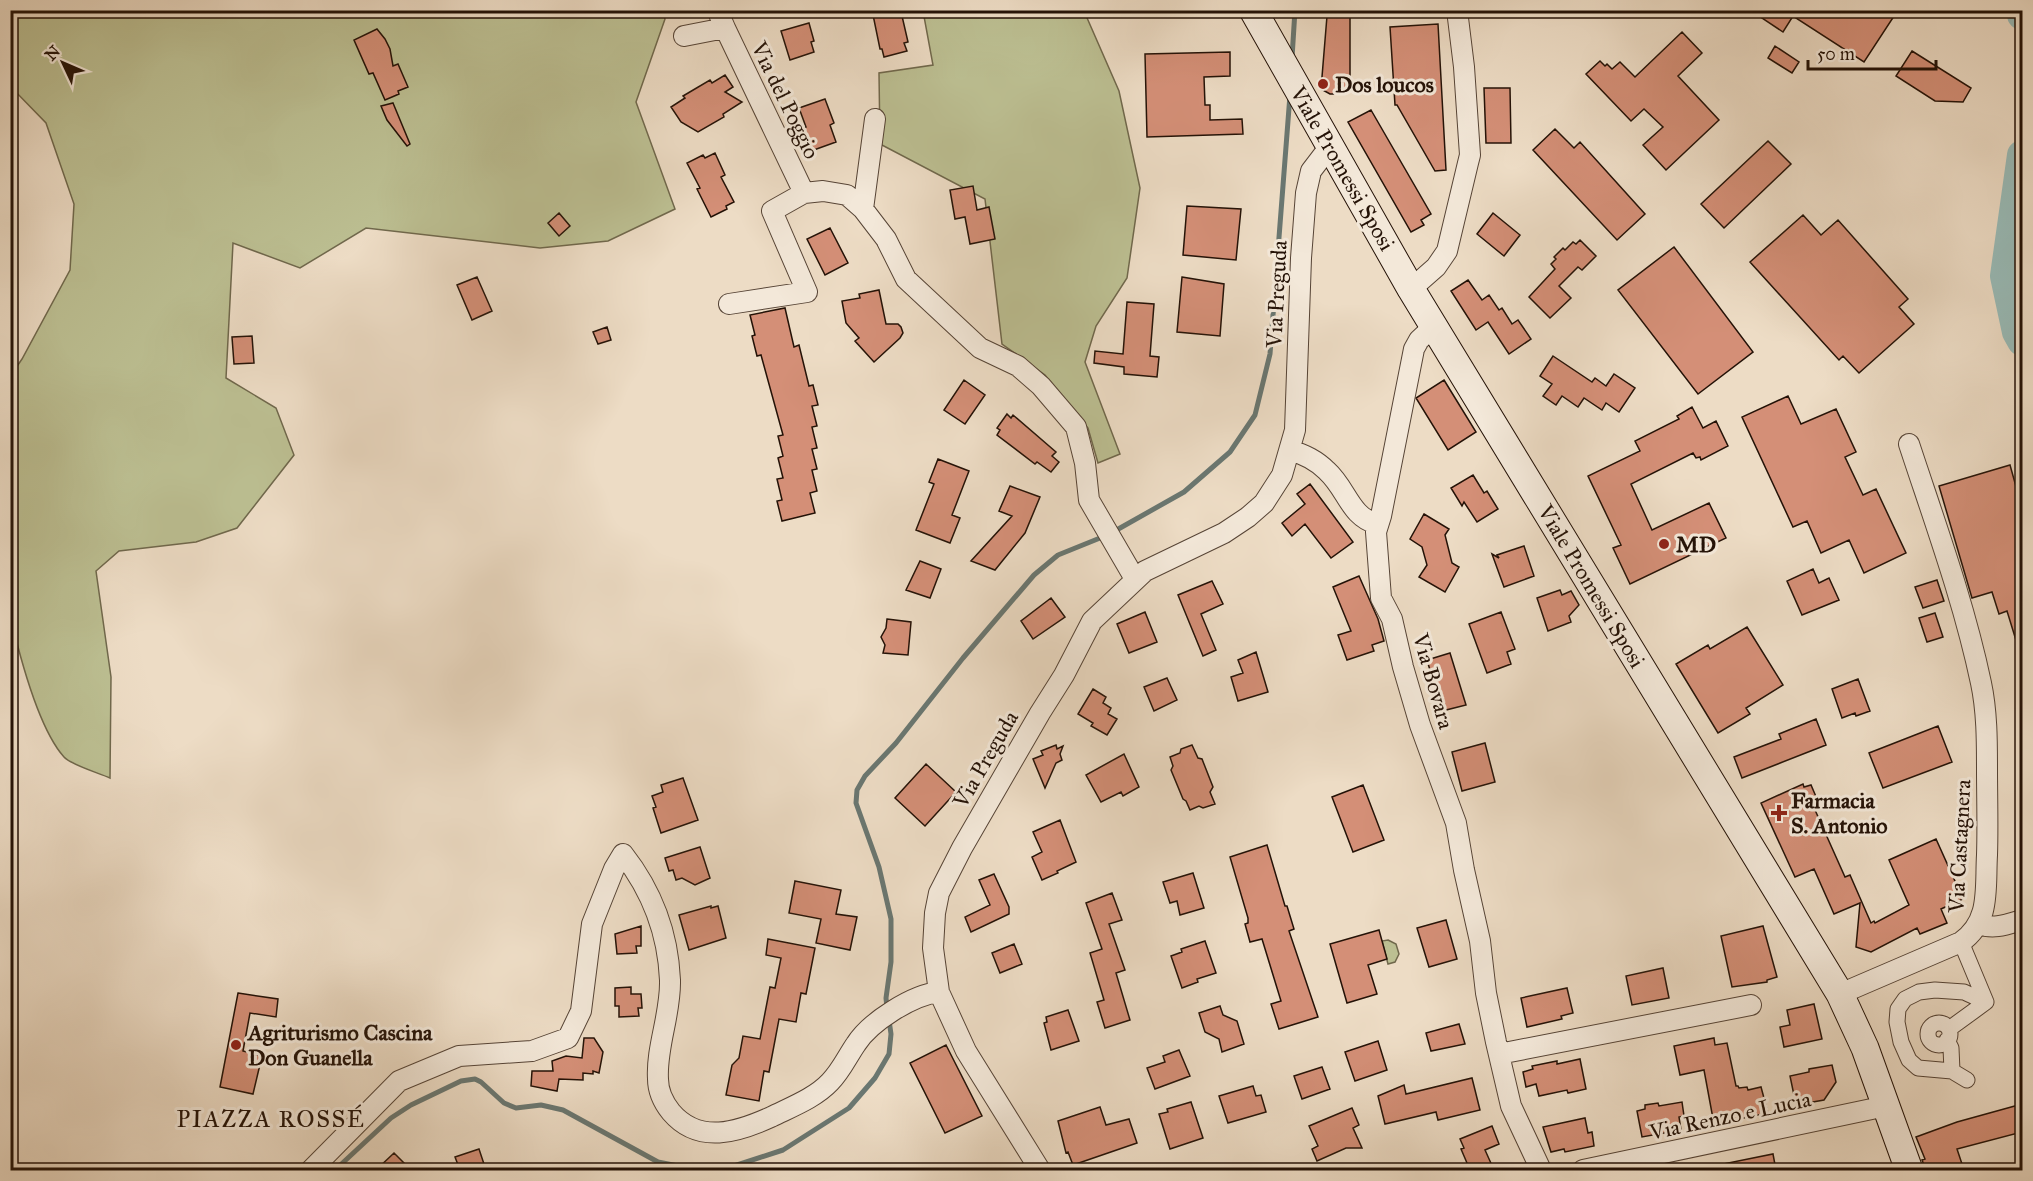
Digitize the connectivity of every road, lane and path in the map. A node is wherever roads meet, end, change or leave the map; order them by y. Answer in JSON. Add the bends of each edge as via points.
{"nodes":[{"id":1,"x":1253,"y":10,"type":"edge"},
{"id":2,"x":1457,"y":10,"type":"edge"},
{"id":3,"x":724,"y":19,"type":"edge"},
{"id":4,"x":684,"y":36,"type":"dead end"},
{"id":5,"x":875,"y":119,"type":"dead end"},
{"id":6,"x":1331,"y":149,"type":"junction"},
{"id":7,"x":804,"y":193,"type":"junction"},
{"id":8,"x":863,"y":209,"type":"junction"},
{"id":9,"x":1411,"y":289,"type":"junction"},
{"id":10,"x":729,"y":304,"type":"dead end"},
{"id":11,"x":1434,"y":326,"type":"junction"},
{"id":12,"x":1910,"y":444,"type":"dead end"},
{"id":13,"x":1290,"y":450,"type":"junction"},
{"id":14,"x":1377,"y":524,"type":"junction"},
{"id":15,"x":1135,"y":579,"type":"junction"},
{"id":16,"x":2022,"y":920,"type":"edge"},
{"id":17,"x":1979,"y":924,"type":"junction"},
{"id":18,"x":1961,"y":942,"type":"junction"},
{"id":19,"x":939,"y":992,"type":"junction"},
{"id":20,"x":1840,"y":994,"type":"junction"},
{"id":21,"x":1986,"y":1002,"type":"junction"},
{"id":22,"x":1751,"y":1005,"type":"dead end"},
{"id":23,"x":1943,"y":1037,"type":"junction"},
{"id":24,"x":1499,"y":1054,"type":"junction"},
{"id":25,"x":1918,"y":1068,"type":"junction"},
{"id":26,"x":1952,"y":1071,"type":"junction"},
{"id":27,"x":1967,"y":1080,"type":"dead end"},
{"id":28,"x":1886,"y":1106,"type":"junction"},
{"id":29,"x":311,"y":1170,"type":"edge"},
{"id":30,"x":1040,"y":1170,"type":"edge"},
{"id":31,"x":1540,"y":1170,"type":"edge"},
{"id":32,"x":1583,"y":1170,"type":"edge"},
{"id":33,"x":1909,"y":1170,"type":"edge"}],
"edges":[{"from":1,"to":6,"type":"main road","name":"Viale Promessi Sposi"},
{"from":2,"to":9,"type":"street","via":[[1470,155],[1447,251],[1436,267]]},
{"from":3,"to":4,"type":"street","name":"Via del Poggio"},
{"from":3,"to":7,"type":"street","name":"Via del Poggio"},
{"from":5,"to":8,"type":"street"},
{"from":6,"to":9,"type":"main road","name":"Viale Promessi Sposi"},
{"from":6,"to":13,"type":"street","name":"Via Preguda","via":[[1311,171],[1306,193],[1295,430]]},
{"from":7,"to":8,"type":"street","name":"Via del Poggio","via":[[847,195]]},
{"from":7,"to":10,"type":"street","name":"Via del Poggio","via":[[772,212],[807,292]]},
{"from":8,"to":15,"type":"street","name":"Via del Poggio","via":[[886,239],[906,279],[980,348],[1018,366],[1041,386],[1076,427],[1089,500]]},
{"from":9,"to":11,"type":"main road","name":"Viale Promessi Sposi"},
{"from":11,"to":14,"type":"street","name":"Via Bovara","via":[[1414,349]]},
{"from":11,"to":20,"type":"main road","name":"Viale Promessi Sposi"},
{"from":12,"to":17,"type":"street","name":"Via Castagnera","via":[[1982,684],[1988,833],[1984,905]]},
{"from":13,"to":14,"type":"street","via":[[1310,457],[1328,471],[1359,516]]},
{"from":13,"to":15,"type":"street","name":"Via Preguda","via":[[1276,487],[1254,513]]},
{"from":14,"to":24,"type":"street","name":"Via Bovara","via":[[1381,598],[1392,619],[1420,725],[1454,815]]},
{"from":15,"to":19,"type":"street","name":"Via Preguda","via":[[1092,621],[939,893],[933,948]]},
{"from":16,"to":17,"type":"street","via":[[1987,927]]},
{"from":17,"to":18,"type":"street","name":"Via Castagnera"},
{"from":18,"to":20,"type":"street","name":"Via Castagnera"},
{"from":18,"to":21,"type":"street"},
{"from":19,"to":29,"type":"street","via":[[901,1007],[877,1022],[857,1042],[829,1083],[790,1108],[723,1133],[703,1132],[686,1125],[663,1100],[657,1079],[670,1000],[662,924],[646,889],[623,854],[592,924],[581,1011],[568,1038],[532,1051],[459,1056],[399,1081]]},
{"from":19,"to":30,"type":"street","name":"Via Preguda","via":[[966,1051]]},
{"from":20,"to":28,"type":"main road","name":"Viale Promessi Sposi"},
{"from":21,"to":23,"type":"street"},
{"from":21,"to":25,"type":"street","via":[[1950,989],[1919,992],[1905,999],[1898,1009],[1897,1022],[1909,1060]]},
{"from":22,"to":24,"type":"street"},
{"from":23,"to":25,"type":"street"},
{"from":23,"to":26,"type":"street","via":[[1951,1048]]},
{"from":24,"to":31,"type":"street","name":"Via Bovara","via":[[1513,1111]]},
{"from":25,"to":26,"type":"street"},
{"from":26,"to":27,"type":"street"},
{"from":28,"to":32,"type":"street","name":"Via Renzo e Lucia"},
{"from":28,"to":33,"type":"main road","name":"Viale Promessi Sposi"}]}
